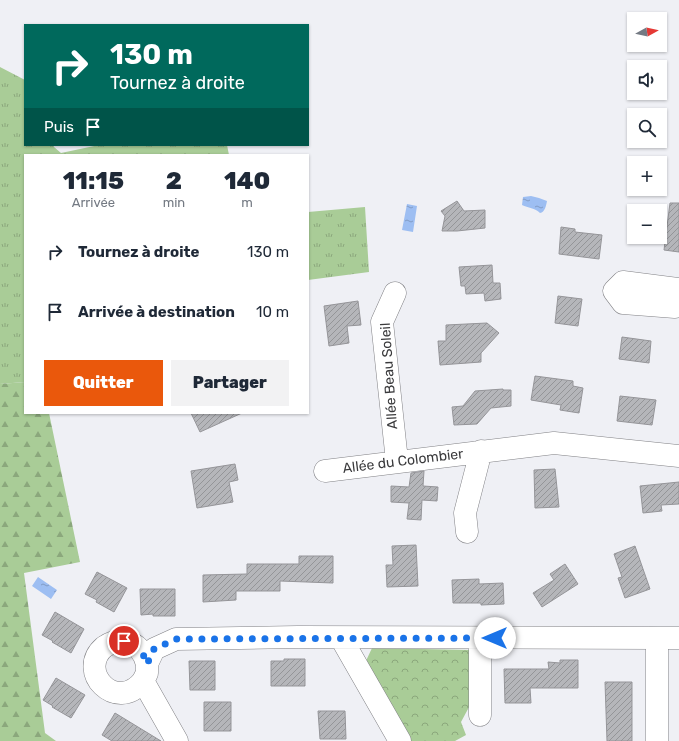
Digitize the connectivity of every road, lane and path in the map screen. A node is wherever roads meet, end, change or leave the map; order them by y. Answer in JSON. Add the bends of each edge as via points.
{"nodes":[{"id":1,"x":679,"y":289,"type":"edge"},
{"id":2,"x":395,"y":293,"type":"dead end"},
{"id":3,"x":679,"y":295,"type":"edge"},
{"id":4,"x":480,"y":451,"type":"junction"},
{"id":5,"x":679,"y":456,"type":"edge"},
{"id":6,"x":397,"y":461,"type":"junction"},
{"id":7,"x":325,"y":471,"type":"dead end"},
{"id":8,"x":467,"y":532,"type":"dead end"},
{"id":9,"x":341,"y":638,"type":"junction"},
{"id":10,"x":480,"y":638,"type":"junction"},
{"id":11,"x":657,"y":638,"type":"junction"},
{"id":12,"x":679,"y":638,"type":"edge"},
{"id":13,"x":480,"y":715,"type":"dead end"},
{"id":14,"x":178,"y":741,"type":"edge"},
{"id":15,"x":400,"y":741,"type":"edge"},
{"id":16,"x":657,"y":741,"type":"edge"}],
"edges":[{"from":1,"to":3,"type":"street","via":[[623,282],[614,292],[623,303],[675,307]]},
{"from":2,"to":6,"type":"street","name":"Allée Beau Soleil","via":[[382,322]]},
{"from":4,"to":5,"type":"street","name":"Allée du Colombier","via":[[554,443]]},
{"from":4,"to":6,"type":"street","name":"Allée du Colombier"},
{"from":4,"to":8,"type":"street","name":"Allée du Colombier","via":[[465,513]]},
{"from":6,"to":7,"type":"street","name":"Allée du Colombier"},
{"from":9,"to":10,"type":"street"},
{"from":9,"to":14,"type":"street","via":[[176,639],[154,649],[145,672]]},
{"from":9,"to":15,"type":"street"},
{"from":10,"to":11,"type":"street"},
{"from":10,"to":13,"type":"street"},
{"from":11,"to":12,"type":"street"},
{"from":11,"to":16,"type":"street"}]}
